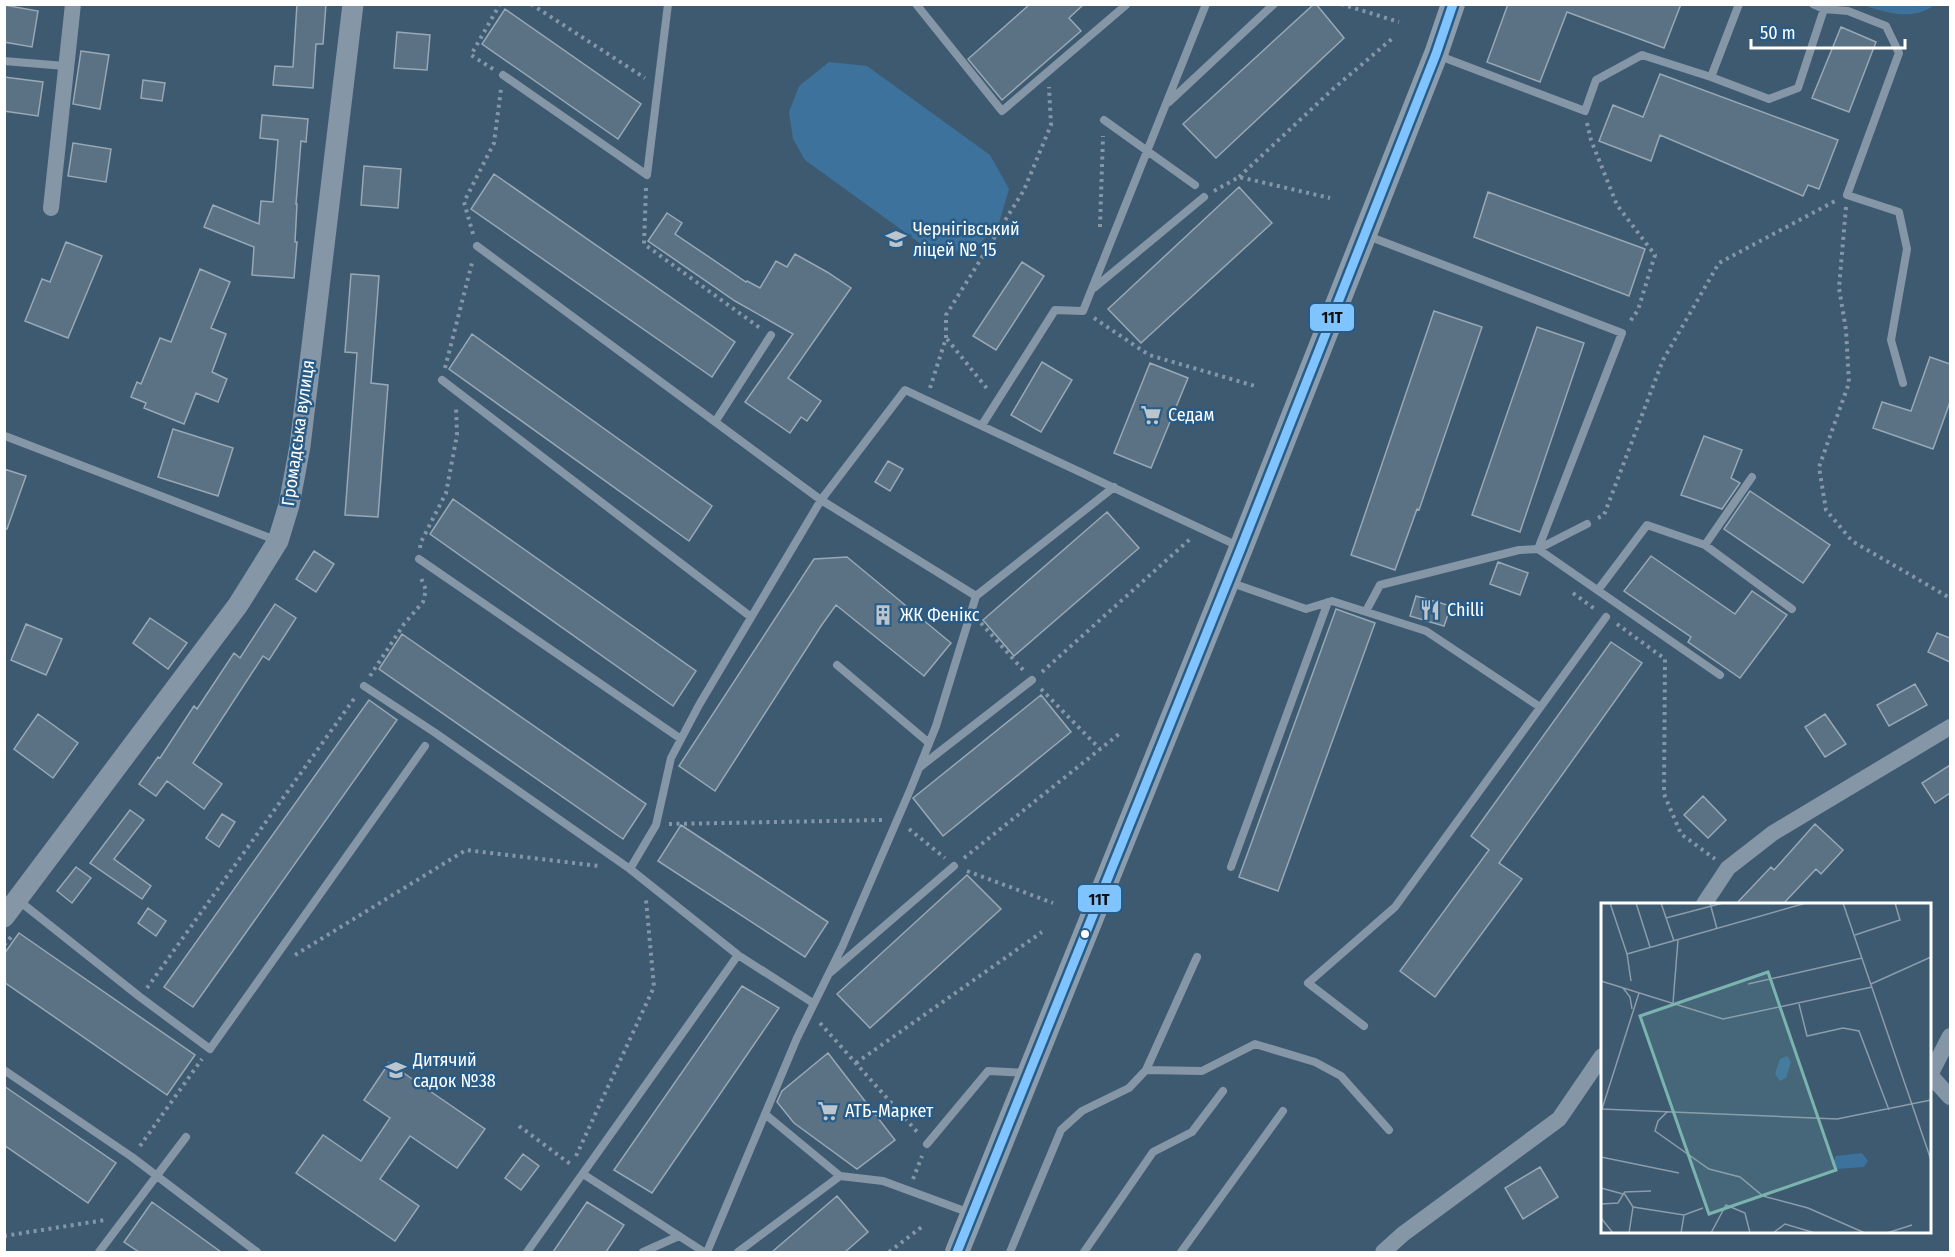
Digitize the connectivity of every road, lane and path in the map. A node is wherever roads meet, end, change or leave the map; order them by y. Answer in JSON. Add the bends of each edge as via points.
{"nodes":[{"id":1,"x":73,"y":4,"type":"edge"},
{"id":2,"x":353,"y":4,"type":"edge"},
{"id":3,"x":500,"y":4,"type":"edge"},
{"id":4,"x":531,"y":4,"type":"edge"},
{"id":5,"x":668,"y":4,"type":"edge"},
{"id":6,"x":916,"y":4,"type":"edge"},
{"id":7,"x":1206,"y":4,"type":"edge"},
{"id":8,"x":1274,"y":4,"type":"edge"},
{"id":9,"x":1341,"y":4,"type":"edge"},
{"id":10,"x":1454,"y":4,"type":"edge"},
{"id":11,"x":1739,"y":4,"type":"edge"},
{"id":12,"x":1813,"y":4,"type":"edge"},
{"id":13,"x":1126,"y":5,"type":"edge"},
{"id":14,"x":1824,"y":9,"type":"junction"},
{"id":15,"x":1399,"y":22,"type":"dead end"},
{"id":16,"x":1394,"y":37,"type":"dead end"},
{"id":17,"x":1436,"y":54,"type":"junction"},
{"id":18,"x":4,"y":61,"type":"edge"},
{"id":19,"x":65,"y":66,"type":"junction"},
{"id":20,"x":1048,"y":71,"type":"junction"},
{"id":21,"x":503,"y":75,"type":"junction"},
{"id":22,"x":1711,"y":77,"type":"junction"},
{"id":23,"x":658,"y":87,"type":"junction"},
{"id":24,"x":1166,"y":104,"type":"junction"},
{"id":25,"x":1585,"y":111,"type":"junction"},
{"id":26,"x":1104,"y":120,"type":"joint"},
{"id":27,"x":1148,"y":151,"type":"junction"},
{"id":28,"x":647,"y":175,"type":"junction"},
{"id":29,"x":1239,"y":177,"type":"junction"},
{"id":30,"x":1195,"y":184,"type":"dead end"},
{"id":31,"x":1846,"y":195,"type":"junction"},
{"id":32,"x":1203,"y":197,"type":"joint"},
{"id":33,"x":1330,"y":198,"type":"dead end"},
{"id":34,"x":51,"y":208,"type":"dead end"},
{"id":35,"x":1364,"y":235,"type":"junction"},
{"id":36,"x":1100,"y":237,"type":"dead end"},
{"id":37,"x":477,"y":246,"type":"junction"},
{"id":38,"x":1091,"y":290,"type":"junction"},
{"id":39,"x":1083,"y":311,"type":"junction"},
{"id":40,"x":1622,"y":333,"type":"junction"},
{"id":41,"x":771,"y":335,"type":"joint"},
{"id":42,"x":946,"y":338,"type":"junction"},
{"id":43,"x":442,"y":380,"type":"joint"},
{"id":44,"x":1903,"y":383,"type":"dead end"},
{"id":45,"x":1255,"y":386,"type":"dead end"},
{"id":46,"x":455,"y":391,"type":"junction"},
{"id":47,"x":926,"y":399,"type":"junction"},
{"id":48,"x":997,"y":401,"type":"junction"},
{"id":49,"x":715,"y":422,"type":"junction"},
{"id":50,"x":982,"y":425,"type":"junction"},
{"id":51,"x":5,"y":436,"type":"edge"},
{"id":52,"x":1752,"y":477,"type":"dead end"},
{"id":53,"x":1114,"y":487,"type":"junction"},
{"id":54,"x":821,"y":500,"type":"junction"},
{"id":55,"x":1587,"y":525,"type":"joint"},
{"id":56,"x":1197,"y":533,"type":"dead end"},
{"id":57,"x":278,"y":541,"type":"junction"},
{"id":58,"x":1705,"y":545,"type":"junction"},
{"id":59,"x":1241,"y":548,"type":"junction"},
{"id":60,"x":1538,"y":549,"type":"junction"},
{"id":61,"x":419,"y":559,"type":"junction"},
{"id":62,"x":1228,"y":581,"type":"junction"},
{"id":63,"x":1570,"y":590,"type":"dead end"},
{"id":64,"x":1598,"y":590,"type":"junction"},
{"id":65,"x":976,"y":596,"type":"junction"},
{"id":66,"x":1950,"y":598,"type":"edge"},
{"id":67,"x":1328,"y":602,"type":"junction"},
{"id":68,"x":1792,"y":609,"type":"dead end"},
{"id":69,"x":1366,"y":611,"type":"junction"},
{"id":70,"x":972,"y":613,"type":"junction"},
{"id":71,"x":751,"y":617,"type":"junction"},
{"id":72,"x":1606,"y":617,"type":"junction"},
{"id":73,"x":837,"y":665,"type":"dead end"},
{"id":74,"x":1720,"y":675,"type":"dead end"},
{"id":75,"x":1032,"y":680,"type":"junction"},
{"id":76,"x":364,"y":686,"type":"junction"},
{"id":77,"x":1540,"y":707,"type":"junction"},
{"id":78,"x":1950,"y":728,"type":"edge"},
{"id":79,"x":1119,"y":734,"type":"dead end"},
{"id":80,"x":681,"y":739,"type":"junction"},
{"id":81,"x":929,"y":743,"type":"junction"},
{"id":82,"x":425,"y":746,"type":"dead end"},
{"id":83,"x":1100,"y":749,"type":"junction"},
{"id":84,"x":920,"y":767,"type":"junction"},
{"id":85,"x":898,"y":820,"type":"junction"},
{"id":86,"x":656,"y":825,"type":"junction"},
{"id":87,"x":954,"y":866,"type":"junction"},
{"id":88,"x":1231,"y":867,"type":"dead end"},
{"id":89,"x":1728,"y":868,"type":"junction"},
{"id":90,"x":630,"y":869,"type":"junction"},
{"id":91,"x":644,"y":881,"type":"junction"},
{"id":92,"x":1053,"y":903,"type":"dead end"},
{"id":93,"x":1705,"y":903,"type":"edge"},
{"id":94,"x":26,"y":906,"type":"junction"},
{"id":95,"x":4,"y":917,"type":"edge"},
{"id":96,"x":1042,"y":933,"type":"dead end"},
{"id":97,"x":4,"y":945,"type":"edge"},
{"id":98,"x":738,"y":955,"type":"junction"},
{"id":99,"x":292,"y":957,"type":"dead end"},
{"id":100,"x":1197,"y":957,"type":"dead end"},
{"id":101,"x":829,"y":975,"type":"junction"},
{"id":102,"x":140,"y":997,"type":"junction"},
{"id":103,"x":812,"y":1007,"type":"junction"},
{"id":104,"x":1364,"y":1026,"type":"dead end"},
{"id":105,"x":1950,"y":1036,"type":"edge"},
{"id":106,"x":210,"y":1049,"type":"junction"},
{"id":107,"x":1601,"y":1057,"type":"edge"},
{"id":108,"x":855,"y":1064,"type":"junction"},
{"id":109,"x":4,"y":1070,"type":"edge"},
{"id":110,"x":1146,"y":1070,"type":"junction"},
{"id":111,"x":1931,"y":1073,"type":"edge"},
{"id":112,"x":1028,"y":1074,"type":"junction"},
{"id":113,"x":1931,"y":1076,"type":"edge"},
{"id":114,"x":1223,"y":1091,"type":"dead end"},
{"id":115,"x":1950,"y":1097,"type":"edge"},
{"id":116,"x":1283,"y":1111,"type":"dead end"},
{"id":117,"x":765,"y":1114,"type":"junction"},
{"id":118,"x":519,"y":1126,"type":"dead end"},
{"id":119,"x":1389,"y":1130,"type":"dead end"},
{"id":120,"x":186,"y":1137,"type":"dead end"},
{"id":121,"x":927,"y":1144,"type":"junction"},
{"id":122,"x":132,"y":1157,"type":"junction"},
{"id":123,"x":572,"y":1165,"type":"junction"},
{"id":124,"x":584,"y":1174,"type":"junction"},
{"id":125,"x":158,"y":1176,"type":"junction"},
{"id":126,"x":840,"y":1176,"type":"junction"},
{"id":127,"x":908,"y":1191,"type":"junction"},
{"id":128,"x":972,"y":1214,"type":"junction"},
{"id":129,"x":126,"y":1217,"type":"junction"},
{"id":130,"x":923,"y":1226,"type":"dead end"},
{"id":131,"x":4,"y":1236,"type":"edge"},
{"id":132,"x":679,"y":1236,"type":"junction"},
{"id":133,"x":99,"y":1252,"type":"edge"},
{"id":134,"x":257,"y":1252,"type":"edge"},
{"id":135,"x":527,"y":1252,"type":"edge"},
{"id":136,"x":643,"y":1252,"type":"edge"},
{"id":137,"x":706,"y":1252,"type":"edge"},
{"id":138,"x":738,"y":1252,"type":"edge"},
{"id":139,"x":889,"y":1252,"type":"edge"},
{"id":140,"x":957,"y":1252,"type":"edge"},
{"id":141,"x":1010,"y":1252,"type":"edge"},
{"id":142,"x":1084,"y":1252,"type":"edge"},
{"id":143,"x":1181,"y":1252,"type":"edge"},
{"id":144,"x":1383,"y":1252,"type":"edge"}],
"edges":[{"from":1,"to":19,"type":"street"},
{"from":2,"to":57,"type":"street","name":"Громадська вулиця","via":[[300,446]]},
{"from":3,"to":21,"type":"path","via":[[471,55]]},
{"from":4,"to":23,"type":"path"},
{"from":5,"to":23,"type":"lane"},
{"from":6,"to":20,"type":"lane","via":[[1002,111]]},
{"from":7,"to":24,"type":"lane"},
{"from":8,"to":24,"type":"lane"},
{"from":9,"to":15,"type":"path"},
{"from":10,"to":17,"type":"main road"},
{"from":11,"to":22,"type":"lane"},
{"from":12,"to":14,"type":"lane"},
{"from":13,"to":20,"type":"lane"},
{"from":14,"to":22,"type":"lane","via":[[1798,88],[1769,99]]},
{"from":14,"to":31,"type":"lane","via":[[1848,10],[1886,26],[1899,53]]},
{"from":16,"to":29,"type":"path"},
{"from":17,"to":25,"type":"lane"},
{"from":17,"to":35,"type":"main road"},
{"from":18,"to":19,"type":"lane"},
{"from":19,"to":34,"type":"street"},
{"from":20,"to":42,"type":"path","via":[[1051,125],[1024,190],[946,315]]},
{"from":21,"to":28,"type":"lane"},
{"from":21,"to":37,"type":"path","via":[[494,143],[464,202]]},
{"from":22,"to":25,"type":"lane","via":[[1642,55],[1596,80]]},
{"from":23,"to":28,"type":"lane"},
{"from":24,"to":27,"type":"lane"},
{"from":25,"to":40,"type":"path","via":[[1591,140],[1617,205],[1655,255],[1638,310]]},
{"from":26,"to":27,"type":"lane"},
{"from":26,"to":36,"type":"path"},
{"from":27,"to":30,"type":"lane"},
{"from":27,"to":38,"type":"lane"},
{"from":28,"to":41,"type":"path","via":[[644,244]]},
{"from":29,"to":32,"type":"path"},
{"from":29,"to":33,"type":"path"},
{"from":31,"to":44,"type":"lane","via":[[1899,212],[1907,249],[1891,340]]},
{"from":31,"to":55,"type":"path","via":[[1719,263],[1663,360],[1604,515]]},
{"from":31,"to":66,"type":"path","via":[[1839,288],[1849,383],[1819,467],[1826,510],[1852,541]]},
{"from":32,"to":38,"type":"lane"},
{"from":35,"to":40,"type":"lane"},
{"from":35,"to":59,"type":"main road"},
{"from":37,"to":43,"type":"path"},
{"from":37,"to":49,"type":"lane"},
{"from":38,"to":39,"type":"lane"},
{"from":39,"to":45,"type":"path","via":[[1149,355]]},
{"from":39,"to":48,"type":"lane","via":[[1055,310]]},
{"from":40,"to":60,"type":"lane"},
{"from":41,"to":49,"type":"lane"},
{"from":42,"to":47,"type":"path"},
{"from":42,"to":48,"type":"path"},
{"from":43,"to":46,"type":"lane"},
{"from":46,"to":61,"type":"path","via":[[457,435],[446,493],[422,542]]},
{"from":46,"to":71,"type":"lane"},
{"from":47,"to":50,"type":"lane"},
{"from":47,"to":54,"type":"lane","via":[[905,390]]},
{"from":48,"to":50,"type":"lane"},
{"from":49,"to":54,"type":"lane"},
{"from":50,"to":53,"type":"lane"},
{"from":51,"to":57,"type":"lane"},
{"from":52,"to":58,"type":"lane"},
{"from":53,"to":59,"type":"lane"},
{"from":53,"to":65,"type":"lane"},
{"from":54,"to":65,"type":"lane"},
{"from":54,"to":71,"type":"lane"},
{"from":55,"to":60,"type":"lane"},
{"from":56,"to":75,"type":"path"},
{"from":57,"to":94,"type":"street","name":"Громадська вулиця","via":[[238,605]]},
{"from":58,"to":64,"type":"lane","via":[[1647,525]]},
{"from":58,"to":68,"type":"lane"},
{"from":59,"to":62,"type":"main road"},
{"from":60,"to":64,"type":"lane"},
{"from":60,"to":69,"type":"lane","via":[[1519,550],[1380,585]]},
{"from":61,"to":76,"type":"path","via":[[417,568],[426,590],[423,602]]},
{"from":61,"to":80,"type":"lane"},
{"from":62,"to":67,"type":"lane","via":[[1306,609]]},
{"from":62,"to":112,"type":"main road"},
{"from":63,"to":72,"type":"path"},
{"from":64,"to":74,"type":"lane"},
{"from":65,"to":70,"type":"lane"},
{"from":67,"to":69,"type":"lane"},
{"from":67,"to":88,"type":"lane"},
{"from":69,"to":77,"type":"lane","via":[[1426,631]]},
{"from":70,"to":75,"type":"path"},
{"from":70,"to":81,"type":"lane"},
{"from":71,"to":80,"type":"lane"},
{"from":72,"to":77,"type":"lane"},
{"from":72,"to":89,"type":"path","via":[[1665,659],[1664,794],[1681,834]]},
{"from":73,"to":81,"type":"lane"},
{"from":75,"to":83,"type":"path"},
{"from":75,"to":84,"type":"lane"},
{"from":76,"to":90,"type":"lane"},
{"from":76,"to":102,"type":"path"},
{"from":77,"to":104,"type":"lane","via":[[1395,907],[1308,983]]},
{"from":78,"to":89,"type":"street","via":[[1773,833]]},
{"from":79,"to":83,"type":"path"},
{"from":80,"to":86,"type":"lane","via":[[671,758]]},
{"from":81,"to":84,"type":"lane"},
{"from":82,"to":106,"type":"lane"},
{"from":83,"to":87,"type":"path"},
{"from":84,"to":85,"type":"lane"},
{"from":85,"to":86,"type":"path"},
{"from":85,"to":87,"type":"path"},
{"from":85,"to":101,"type":"lane"},
{"from":86,"to":90,"type":"lane"},
{"from":87,"to":92,"type":"path"},
{"from":87,"to":101,"type":"lane"},
{"from":89,"to":93,"type":"street"},
{"from":90,"to":91,"type":"lane"},
{"from":90,"to":99,"type":"path","via":[[466,850]]},
{"from":91,"to":98,"type":"lane"},
{"from":91,"to":123,"type":"path","via":[[654,987]]},
{"from":94,"to":95,"type":"street","name":"Громадська вулиця"},
{"from":94,"to":97,"type":"path"},
{"from":94,"to":102,"type":"lane"},
{"from":96,"to":108,"type":"path"},
{"from":98,"to":103,"type":"lane"},
{"from":98,"to":124,"type":"lane"},
{"from":100,"to":110,"type":"lane"},
{"from":101,"to":103,"type":"lane"},
{"from":102,"to":106,"type":"lane"},
{"from":103,"to":108,"type":"path"},
{"from":103,"to":117,"type":"lane"},
{"from":105,"to":111,"type":"street"},
{"from":106,"to":122,"type":"path"},
{"from":107,"to":144,"type":"street","via":[[1559,1119]]},
{"from":108,"to":121,"type":"path"},
{"from":109,"to":122,"type":"lane"},
{"from":110,"to":119,"type":"lane","via":[[1202,1071],[1255,1044],[1315,1062],[1341,1076]]},
{"from":110,"to":141,"type":"lane","via":[[1129,1088],[1082,1111],[1061,1130]]},
{"from":112,"to":121,"type":"lane","via":[[988,1071]]},
{"from":112,"to":128,"type":"main road"},
{"from":113,"to":115,"type":"street"},
{"from":114,"to":142,"type":"lane","via":[[1192,1132],[1154,1152]]},
{"from":116,"to":143,"type":"lane"},
{"from":117,"to":126,"type":"lane"},
{"from":117,"to":137,"type":"lane"},
{"from":118,"to":123,"type":"path"},
{"from":120,"to":125,"type":"lane"},
{"from":121,"to":127,"type":"path"},
{"from":122,"to":125,"type":"lane"},
{"from":123,"to":124,"type":"path"},
{"from":124,"to":132,"type":"lane"},
{"from":124,"to":135,"type":"lane"},
{"from":125,"to":129,"type":"lane"},
{"from":125,"to":134,"type":"lane"},
{"from":126,"to":127,"type":"lane","via":[[883,1180]]},
{"from":126,"to":138,"type":"lane"},
{"from":127,"to":128,"type":"lane"},
{"from":128,"to":140,"type":"main road"},
{"from":129,"to":131,"type":"path"},
{"from":129,"to":133,"type":"lane"},
{"from":130,"to":139,"type":"path"},
{"from":132,"to":136,"type":"lane"},
{"from":132,"to":137,"type":"lane"}]}
